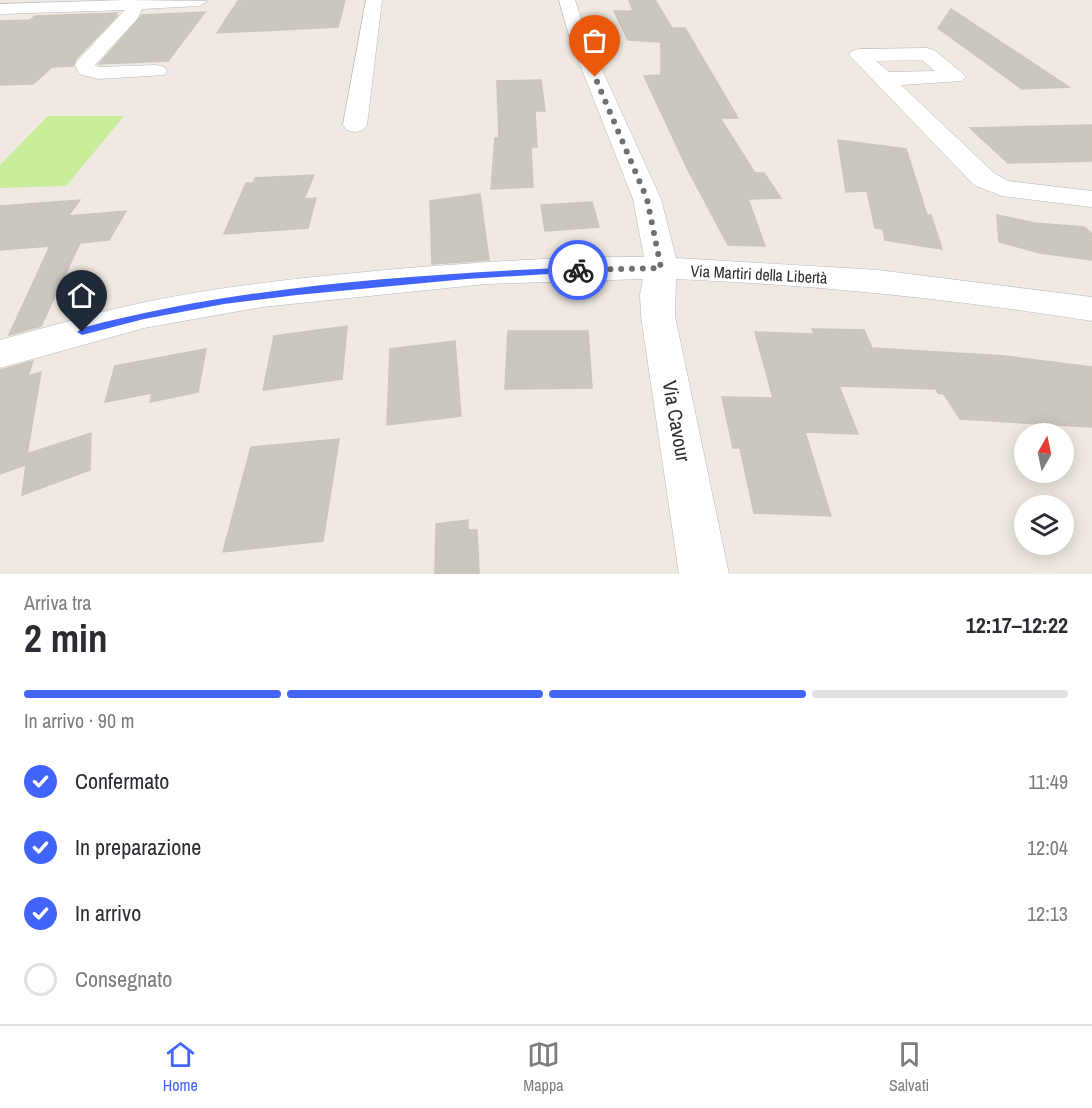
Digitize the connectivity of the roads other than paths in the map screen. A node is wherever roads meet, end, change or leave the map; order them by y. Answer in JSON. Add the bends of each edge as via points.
{"nodes":[{"id":1,"x":374,"y":0,"type":"edge"},
{"id":2,"x":567,"y":0,"type":"edge"},
{"id":3,"x":199,"y":1,"type":"edge"},
{"id":4,"x":128,"y":5,"type":"junction"},
{"id":5,"x":0,"y":9,"type":"edge"},
{"id":6,"x":157,"y":71,"type":"dead end"},
{"id":7,"x":883,"y":79,"type":"dead end"},
{"id":8,"x":355,"y":125,"type":"dead end"},
{"id":9,"x":1092,"y":199,"type":"edge"},
{"id":10,"x":661,"y":268,"type":"junction"},
{"id":11,"x":1092,"y":309,"type":"edge"},
{"id":12,"x":0,"y":354,"type":"edge"},
{"id":13,"x":704,"y":574,"type":"edge"}],
"edges":[{"from":1,"to":8,"type":"street"},
{"from":2,"to":10,"type":"street","name":"Via Cavour","via":[[579,39],[647,199]]},
{"from":3,"to":4,"type":"street"},
{"from":4,"to":5,"type":"street"},
{"from":4,"to":6,"type":"street","via":[[134,8],[132,14],[85,64],[86,70]]},
{"from":7,"to":9,"type":"street","via":[[984,179],[1013,190]]},
{"from":10,"to":11,"type":"street","name":"Via Martiri della Libertà","via":[[897,283]]},
{"from":10,"to":12,"type":"street","name":"Via Martiri della Libertà","via":[[487,274],[267,295],[144,315]]},
{"from":10,"to":13,"type":"street","name":"Via Cavour","via":[[658,316]]}]}
